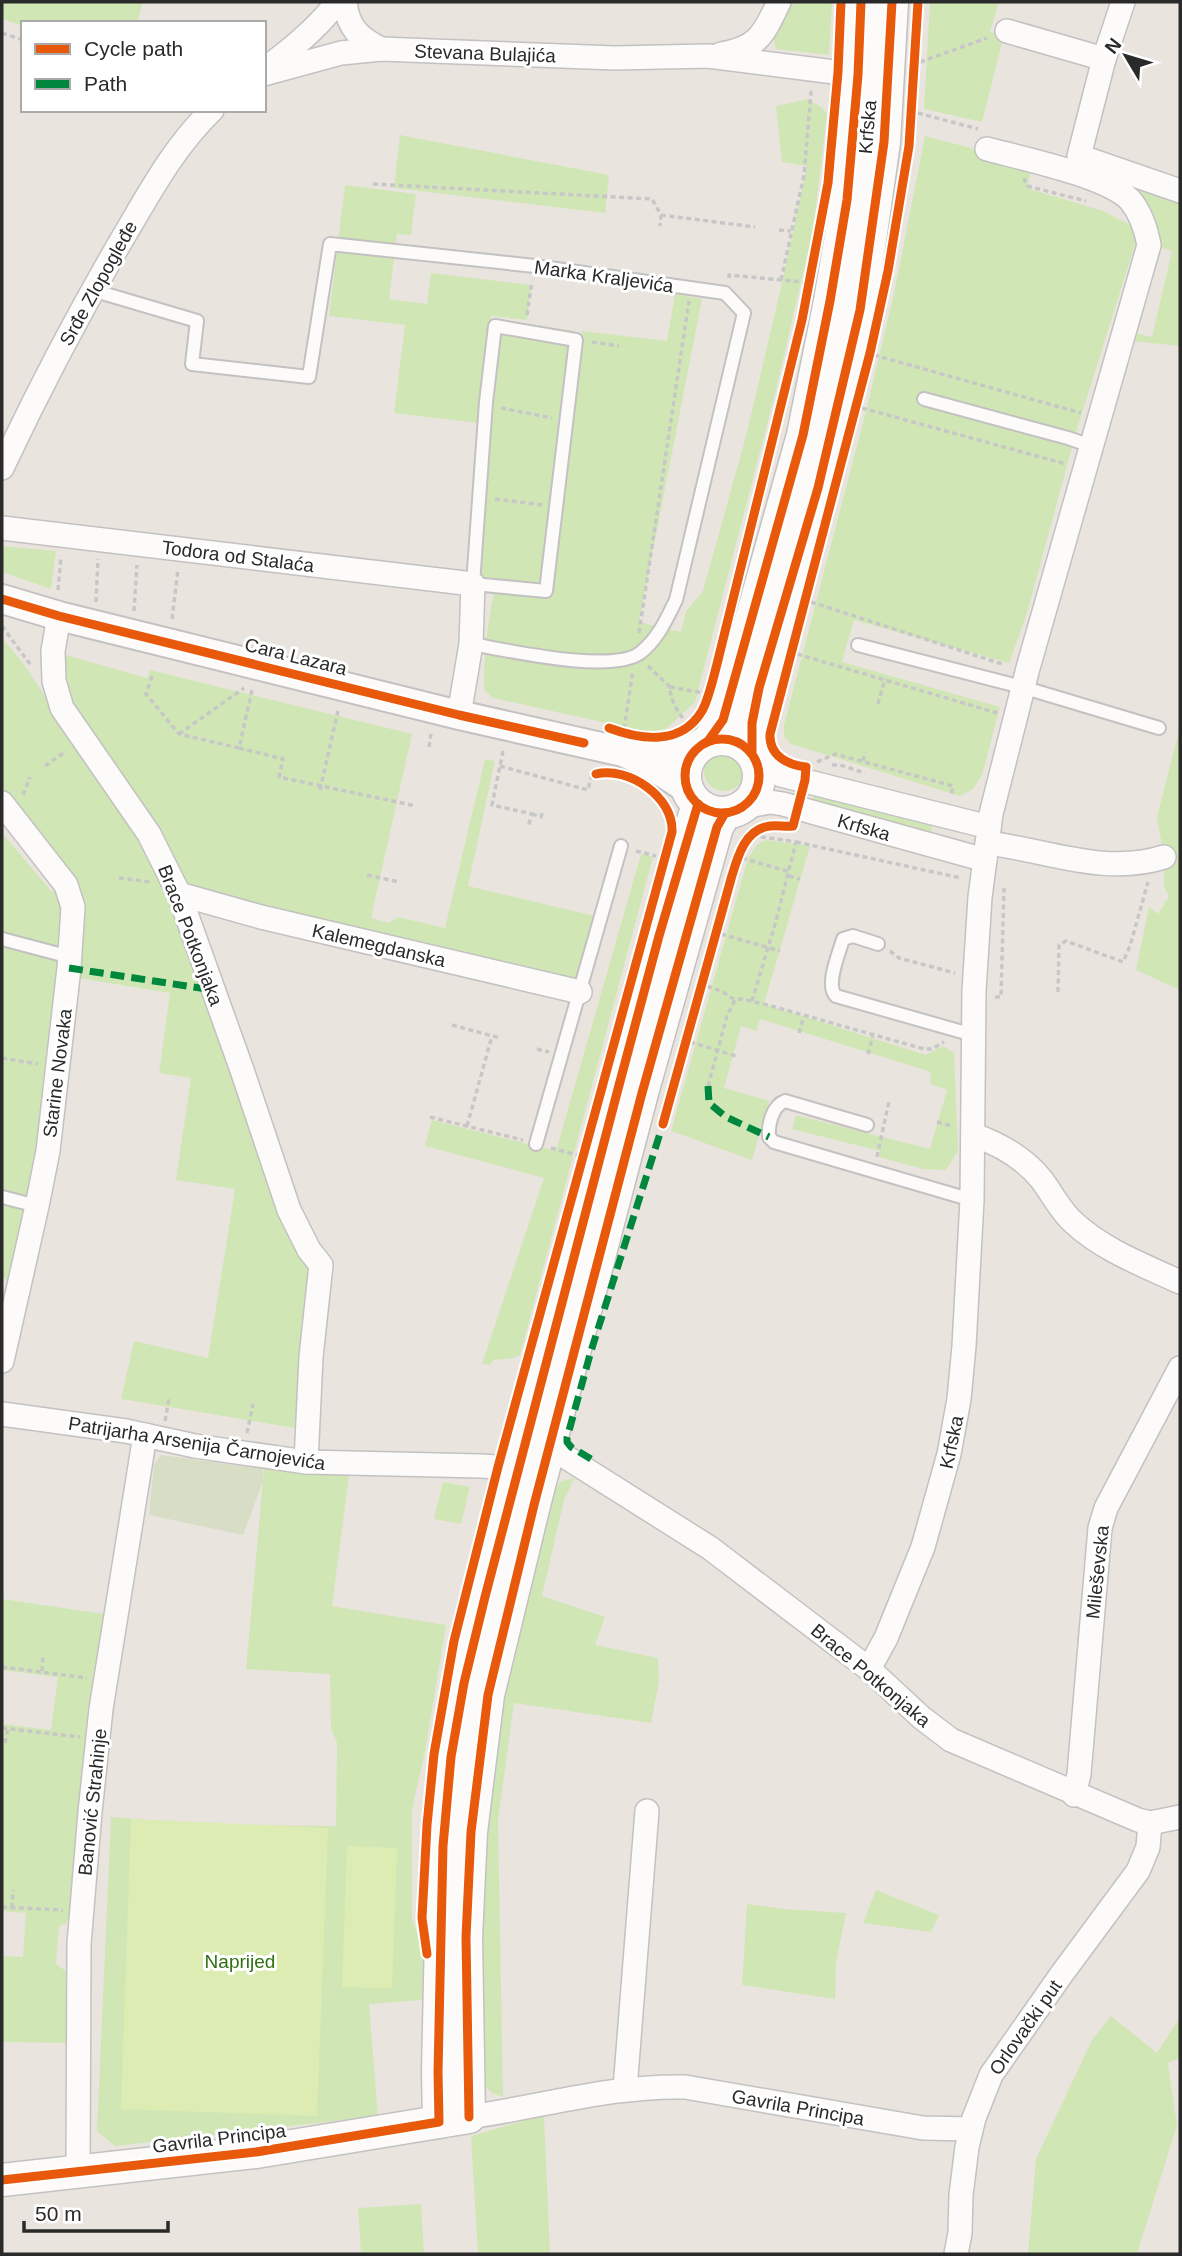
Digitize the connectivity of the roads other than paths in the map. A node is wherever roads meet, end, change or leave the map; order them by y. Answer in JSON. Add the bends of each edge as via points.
{"nodes":[{"id":1,"x":337,"y":2,"type":"edge"},
{"id":2,"x":345,"y":2,"type":"edge"},
{"id":3,"x":779,"y":2,"type":"edge"},
{"id":4,"x":862,"y":2,"type":"edge"},
{"id":5,"x":892,"y":2,"type":"edge"},
{"id":6,"x":1123,"y":2,"type":"edge"},
{"id":7,"x":1007,"y":31,"type":"road end"},
{"id":8,"x":381,"y":48,"type":"junction"},
{"id":9,"x":708,"y":57,"type":"junction"},
{"id":10,"x":1104,"y":59,"type":"junction"},
{"id":11,"x":266,"y":70,"type":"edge"},
{"id":12,"x":266,"y":72,"type":"edge"},
{"id":13,"x":858,"y":75,"type":"junction"},
{"id":14,"x":210,"y":112,"type":"edge"},
{"id":15,"x":987,"y":149,"type":"dead end"},
{"id":16,"x":1180,"y":191,"type":"edge"},
{"id":17,"x":92,"y":290,"type":"junction"},
{"id":18,"x":924,"y":399,"type":"dead end"},
{"id":19,"x":1085,"y":444,"type":"junction"},
{"id":20,"x":2,"y":468,"type":"edge"},
{"id":21,"x":2,"y":528,"type":"edge"},
{"id":22,"x":473,"y":584,"type":"junction"},
{"id":23,"x":2,"y":599,"type":"edge"},
{"id":24,"x":58,"y":604,"type":"junction"},
{"id":25,"x":471,"y":644,"type":"junction"},
{"id":26,"x":858,"y":645,"type":"dead end"},
{"id":27,"x":1017,"y":686,"type":"junction"},
{"id":28,"x":458,"y":715,"type":"junction"},
{"id":29,"x":1159,"y":729,"type":"dead end"},
{"id":30,"x":694,"y":732,"type":"junction"},
{"id":31,"x":620,"y":737,"type":"junction"},
{"id":32,"x":754,"y":757,"type":"junction"},
{"id":33,"x":2,"y":803,"type":"edge"},
{"id":34,"x":723,"y":808,"type":"junction"},
{"id":35,"x":987,"y":843,"type":"junction"},
{"id":36,"x":621,"y":846,"type":"road end"},
{"id":37,"x":1164,"y":858,"type":"dead end"},
{"id":38,"x":677,"y":860,"type":"junction"},
{"id":39,"x":176,"y":889,"type":"junction"},
{"id":40,"x":2,"y":939,"type":"edge"},
{"id":41,"x":878,"y":944,"type":"road end"},
{"id":42,"x":70,"y":957,"type":"junction"},
{"id":43,"x":580,"y":992,"type":"junction"},
{"id":44,"x":973,"y":1035,"type":"junction"},
{"id":45,"x":867,"y":1125,"type":"dead end"},
{"id":46,"x":968,"y":1131,"type":"junction"},
{"id":47,"x":536,"y":1144,"type":"road end"},
{"id":48,"x":2,"y":1197,"type":"edge"},
{"id":49,"x":972,"y":1200,"type":"junction"},
{"id":50,"x":37,"y":1206,"type":"junction"},
{"id":51,"x":1180,"y":1282,"type":"edge"},
{"id":52,"x":10,"y":1286,"type":"edge"},
{"id":53,"x":2,"y":1361,"type":"edge"},
{"id":54,"x":1180,"y":1368,"type":"edge"},
{"id":55,"x":2,"y":1414,"type":"edge"},
{"id":56,"x":155,"y":1432,"type":"junction"},
{"id":57,"x":550,"y":1447,"type":"junction"},
{"id":58,"x":306,"y":1462,"type":"junction"},
{"id":59,"x":588,"y":1471,"type":"junction"},
{"id":60,"x":517,"y":1473,"type":"junction"},
{"id":61,"x":534,"y":1505,"type":"junction"},
{"id":62,"x":869,"y":1669,"type":"junction"},
{"id":63,"x":1074,"y":1795,"type":"junction"},
{"id":64,"x":648,"y":1811,"type":"dead end"},
{"id":65,"x":1180,"y":1817,"type":"edge"},
{"id":66,"x":1150,"y":1823,"type":"junction"},
{"id":67,"x":625,"y":2089,"type":"junction"},
{"id":68,"x":454,"y":2120,"type":"junction"},
{"id":69,"x":971,"y":2129,"type":"junction"},
{"id":70,"x":78,"y":2172,"type":"junction"},
{"id":71,"x":2,"y":2179,"type":"edge"},
{"id":72,"x":956,"y":2254,"type":"edge"}],
"edges":[{"from":1,"to":11,"type":"street","via":[[310,33]]},
{"from":2,"to":8,"type":"street","via":[[346,15],[362,40]]},
{"from":3,"to":9,"type":"street","name":"Stevana Bulajića","via":[[751,45]]},
{"from":4,"to":13,"type":"main road","name":"Krfska"},
{"from":5,"to":32,"type":"main road","name":"Krfska","via":[[910,66],[878,191],[860,310],[818,488],[759,688],[752,723]]},
{"from":6,"to":10,"type":"street"},
{"from":7,"to":10,"type":"street"},
{"from":8,"to":9,"type":"street","name":"Stevana Bulajića","via":[[615,58]]},
{"from":8,"to":12,"type":"street","name":"Stevana Bulajića"},
{"from":9,"to":13,"type":"street","name":"Stevana Bulajića"},
{"from":10,"to":16,"type":"street","via":[[1079,156]]},
{"from":13,"to":30,"type":"main road","name":"Krfska","via":[[847,200],[803,435],[723,720]]},
{"from":14,"to":17,"type":"street","name":"Srđe Zlopogleđe","via":[[160,172]]},
{"from":15,"to":19,"type":"street","name":"Krfska","via":[[1118,190],[1137,210],[1147,232],[1149,245]]},
{"from":17,"to":20,"type":"street","name":"Srđe Zlopogleđe"},
{"from":17,"to":25,"type":"lane","name":"Marka Kraljevića","via":[[197,321],[192,364],[309,377],[330,244],[725,293],[744,313],[676,600],[653,641],[636,656],[605,663]]},
{"from":18,"to":19,"type":"lane"},
{"from":19,"to":27,"type":"street","name":"Krfska"},
{"from":21,"to":22,"type":"street","name":"Todora od Stalaća"},
{"from":22,"to":22,"type":"lane","via":[[495,326],[576,340],[546,591]]},
{"from":22,"to":25,"type":"street"},
{"from":23,"to":24,"type":"street","name":"Cara Lazara"},
{"from":24,"to":28,"type":"street","name":"Cara Lazara"},
{"from":24,"to":39,"type":"street","name":"Brace Potkonjaka","via":[[54,681],[62,708],[149,834]]},
{"from":25,"to":28,"type":"street"},
{"from":26,"to":27,"type":"lane"},
{"from":27,"to":29,"type":"lane"},
{"from":27,"to":35,"type":"street","name":"Krfska"},
{"from":28,"to":31,"type":"street","name":"Cara Lazara"},
{"from":30,"to":31,"type":"street","name":"Cara Lazara","via":[[676,751]]},
{"from":30,"to":32,"type":"main road","via":[[736,741]]},
{"from":30,"to":34,"type":"main road","name":"Krfska","via":[[686,770]]},
{"from":31,"to":34,"type":"street","name":"Cara Lazara","via":[[649,764]]},
{"from":32,"to":34,"type":"main road","via":[[759,770],[754,794]]},
{"from":32,"to":35,"type":"street","name":"Krfska","via":[[781,775]]},
{"from":33,"to":42,"type":"street","name":"Starine Novaka","via":[[66,885],[73,907]]},
{"from":34,"to":35,"type":"street","name":"Krfska","via":[[770,802]]},
{"from":34,"to":38,"type":"main road"},
{"from":35,"to":37,"type":"street","name":"Krfska","via":[[1095,863],[1127,865]]},
{"from":35,"to":44,"type":"street","name":"Krfska"},
{"from":36,"to":43,"type":"lane"},
{"from":38,"to":57,"type":"main road","via":[[642,1093]]},
{"from":38,"to":60,"type":"main road"},
{"from":39,"to":43,"type":"street","name":"Kalemegdanska","via":[[274,920]]},
{"from":39,"to":58,"type":"street","name":"Brace Potkonjaka","via":[[289,1210],[321,1265]]},
{"from":40,"to":42,"type":"lane"},
{"from":41,"to":44,"type":"lane","via":[[853,936],[843,939],[831,982],[836,996]]},
{"from":42,"to":50,"type":"street","name":"Starine Novaka","via":[[48,1151]]},
{"from":43,"to":47,"type":"lane"},
{"from":44,"to":46,"type":"street","name":"Krfska"},
{"from":45,"to":49,"type":"lane","via":[[785,1101],[777,1105],[768,1130],[774,1142]]},
{"from":46,"to":49,"type":"street","name":"Krfska"},
{"from":46,"to":51,"type":"street","via":[[1013,1154],[1032,1170],[1061,1210],[1098,1242]]},
{"from":48,"to":50,"type":"lane"},
{"from":49,"to":62,"type":"street","name":"Krfska","via":[[964,1346],[949,1454],[923,1547]]},
{"from":50,"to":52,"type":"street","name":"Starine Novaka"},
{"from":52,"to":53,"type":"street","name":"Starine Novaka"},
{"from":54,"to":63,"type":"street","name":"Mileševska","via":[[1105,1508],[1100,1528]]},
{"from":55,"to":56,"type":"street","name":"Patrijarha Arsenija Čarnojevića"},
{"from":56,"to":58,"type":"street","name":"Patrijarha Arsenija Čarnojevića","via":[[195,1446]]},
{"from":56,"to":70,"type":"street","name":"Banović Strahinje","via":[[101,1709],[90,1812],[79,1944]]},
{"from":57,"to":59,"type":"street","name":"Brace Potkonjaka"},
{"from":57,"to":61,"type":"main road"},
{"from":58,"to":60,"type":"street","name":"Patrijarha Arsenija Čarnojevića","via":[[481,1466]]},
{"from":59,"to":61,"type":"street","via":[[562,1468],[550,1478]]},
{"from":59,"to":62,"type":"street","name":"Brace Potkonjaka","via":[[710,1548]]},
{"from":60,"to":68,"type":"main road","via":[[464,1683],[451,1757],[438,2072]]},
{"from":61,"to":68,"type":"main road","via":[[488,1695],[472,1818],[466,2073]]},
{"from":62,"to":63,"type":"street","name":"Brace Potkonjaka","via":[[951,1740]]},
{"from":63,"to":66,"type":"street","name":"Brace Potkonjaka"},
{"from":64,"to":67,"type":"street"},
{"from":65,"to":66,"type":"street","name":"Brace Potkonjaka"},
{"from":66,"to":69,"type":"street","name":"Orlovački put","via":[[1148,1847],[1138,1871],[991,2075]]},
{"from":67,"to":68,"type":"street","name":"Gavrila Principa"},
{"from":67,"to":69,"type":"street","name":"Gavrila Principa","via":[[685,2087],[923,2128]]},
{"from":68,"to":70,"type":"main road","name":"Gavrila Principa","via":[[256,2152]]},
{"from":69,"to":72,"type":"street","name":"Orlovački put"},
{"from":70,"to":71,"type":"main road","name":"Gavrila Principa"}]}
